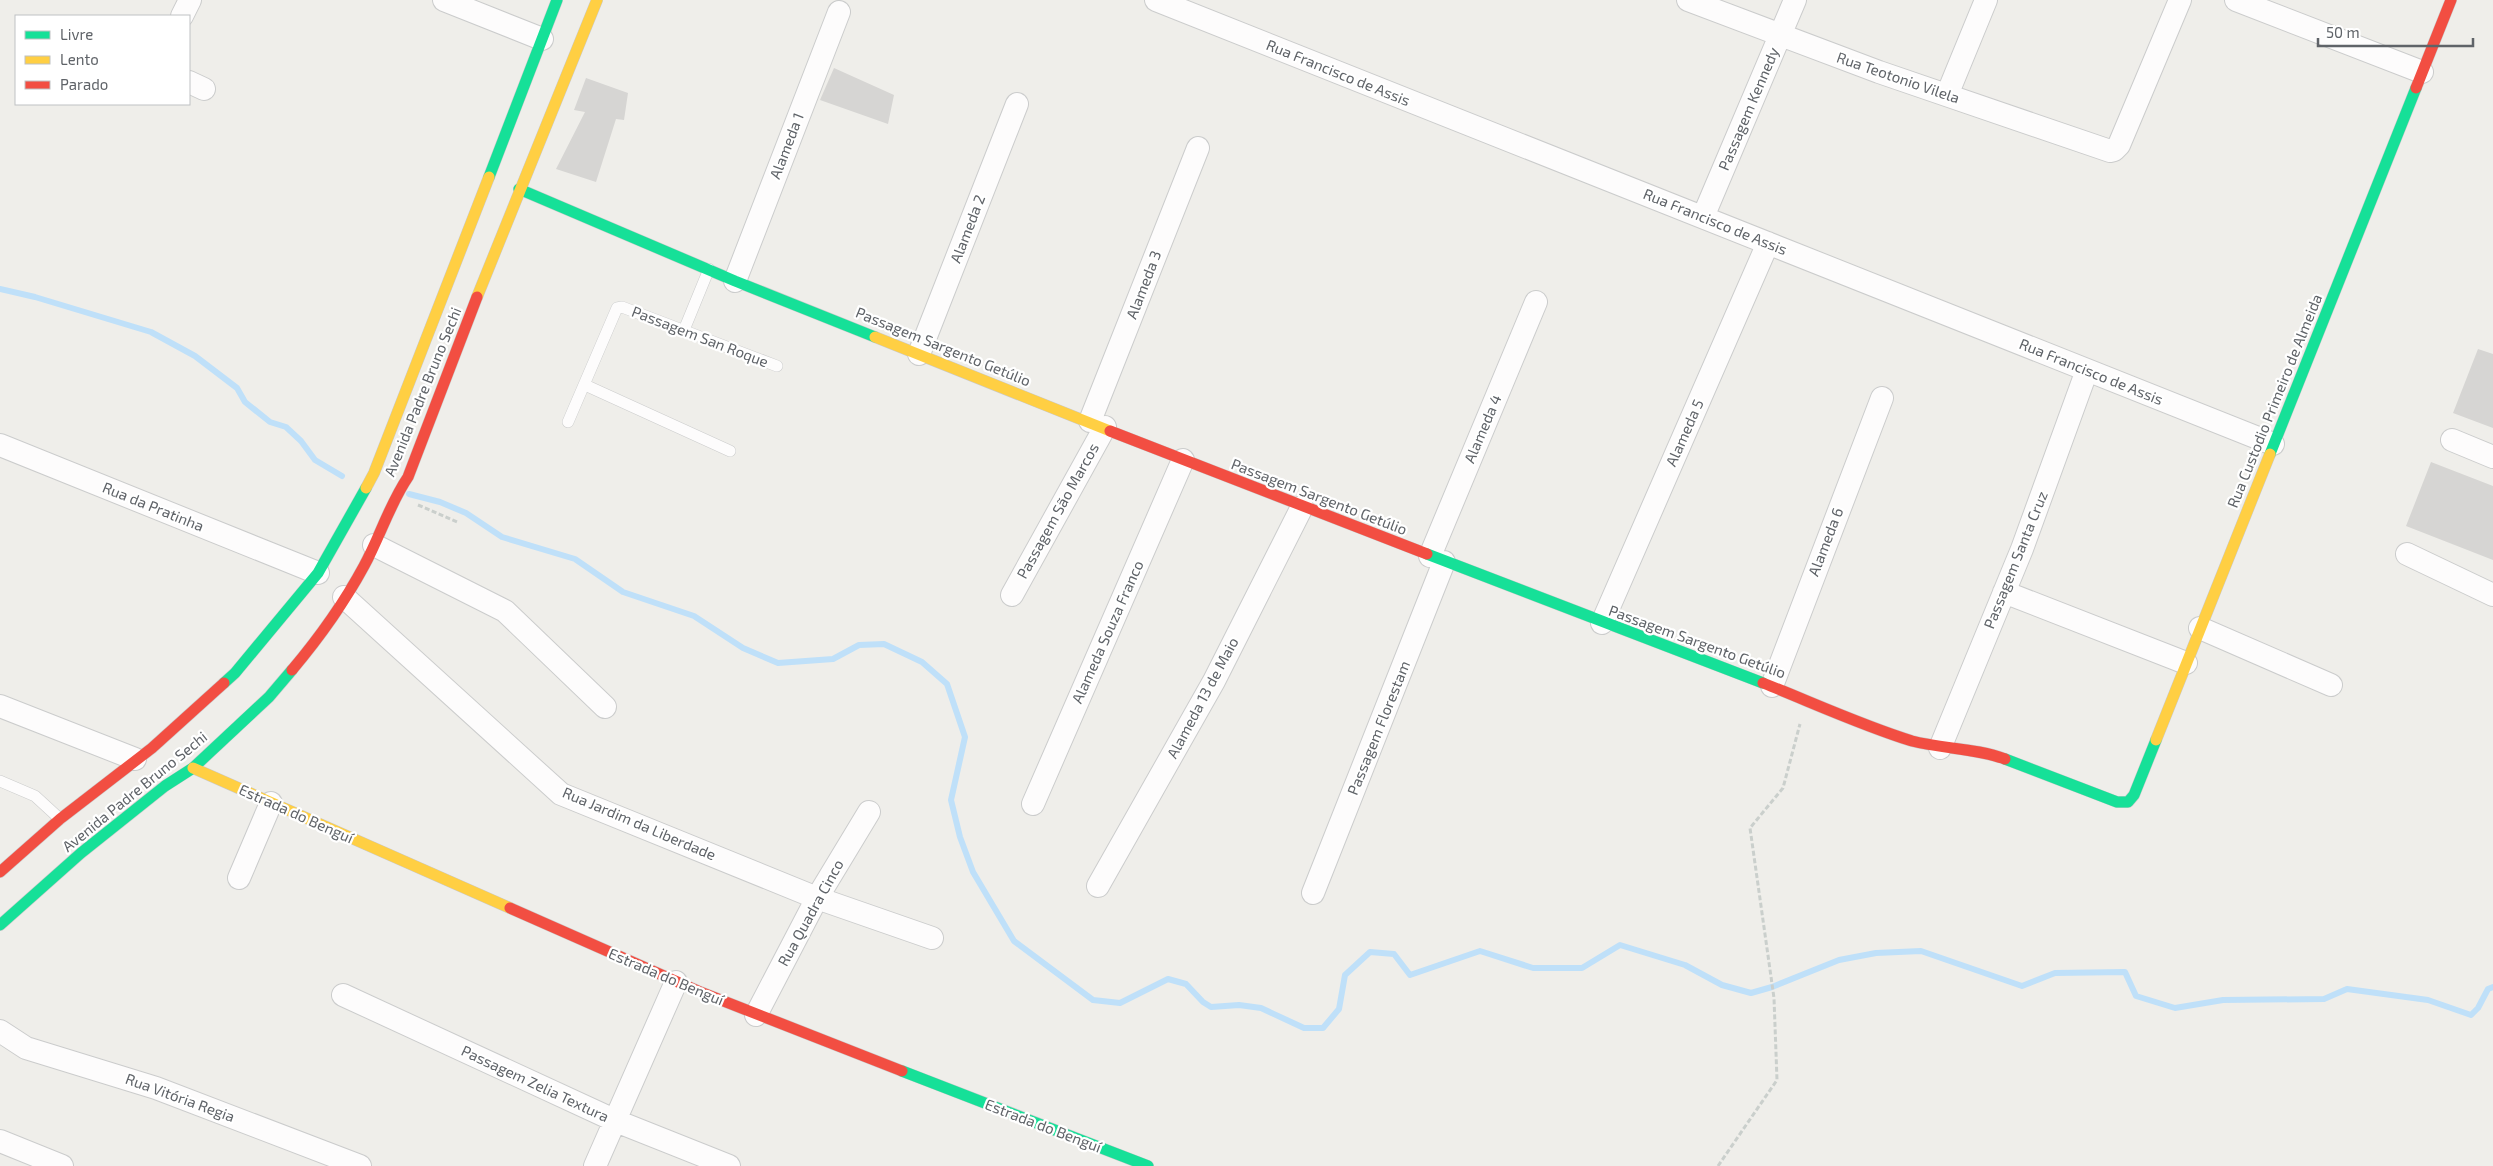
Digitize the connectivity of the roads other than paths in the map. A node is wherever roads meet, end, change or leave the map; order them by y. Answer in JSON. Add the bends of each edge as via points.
{"nodes":[{"id":1,"x":190,"y":0,"type":"edge"},
{"id":2,"x":444,"y":0,"type":"edge"},
{"id":3,"x":557,"y":0,"type":"edge"},
{"id":4,"x":597,"y":0,"type":"edge"},
{"id":5,"x":1156,"y":0,"type":"edge"},
{"id":6,"x":1688,"y":0,"type":"edge"},
{"id":7,"x":1795,"y":0,"type":"edge"},
{"id":8,"x":1986,"y":0,"type":"edge"},
{"id":9,"x":2180,"y":0,"type":"edge"},
{"id":10,"x":2236,"y":0,"type":"edge"},
{"id":11,"x":2451,"y":0,"type":"edge"},
{"id":12,"x":1182,"y":5,"type":"edge"},
{"id":13,"x":839,"y":12,"type":"dead end"},
{"id":14,"x":182,"y":15,"type":"edge"},
{"id":15,"x":1781,"y":35,"type":"junction"},
{"id":16,"x":542,"y":39,"type":"junction"},
{"id":17,"x":2422,"y":72,"type":"junction"},
{"id":18,"x":1947,"y":95,"type":"junction"},
{"id":19,"x":1017,"y":104,"type":"dead end"},
{"id":20,"x":1198,"y":148,"type":"dead end"},
{"id":21,"x":519,"y":189,"type":"junction"},
{"id":22,"x":1703,"y":217,"type":"junction"},
{"id":23,"x":1768,"y":243,"type":"junction"},
{"id":24,"x":709,"y":269,"type":"junction"},
{"id":25,"x":735,"y":281,"type":"junction"},
{"id":26,"x":1536,"y":302,"type":"dead end"},
{"id":27,"x":684,"y":330,"type":"junction"},
{"id":28,"x":919,"y":354,"type":"junction"},
{"id":29,"x":777,"y":366,"type":"dead end"},
{"id":30,"x":2087,"y":370,"type":"junction"},
{"id":31,"x":585,"y":385,"type":"junction"},
{"id":32,"x":1882,"y":398,"type":"dead end"},
{"id":33,"x":568,"y":422,"type":"dead end"},
{"id":34,"x":1097,"y":424,"type":"junction"},
{"id":35,"x":2452,"y":440,"type":"dead end"},
{"id":36,"x":2273,"y":444,"type":"junction"},
{"id":37,"x":0,"y":445,"type":"edge"},
{"id":38,"x":730,"y":451,"type":"dead end"},
{"id":39,"x":2493,"y":457,"type":"edge"},
{"id":40,"x":1183,"y":460,"type":"junction"},
{"id":41,"x":1302,"y":506,"type":"junction"},
{"id":42,"x":374,"y":545,"type":"junction"},
{"id":43,"x":2407,"y":554,"type":"dead end"},
{"id":44,"x":1437,"y":559,"type":"junction"},
{"id":45,"x":313,"y":571,"type":"junction"},
{"id":46,"x":2004,"y":592,"type":"junction"},
{"id":47,"x":1012,"y":595,"type":"dead end"},
{"id":48,"x":2493,"y":596,"type":"edge"},
{"id":49,"x":344,"y":597,"type":"junction"},
{"id":50,"x":1602,"y":623,"type":"junction"},
{"id":51,"x":2200,"y":628,"type":"junction"},
{"id":52,"x":2186,"y":663,"type":"junction"},
{"id":53,"x":2331,"y":685,"type":"dead end"},
{"id":54,"x":1772,"y":686,"type":"junction"},
{"id":55,"x":0,"y":706,"type":"edge"},
{"id":56,"x":605,"y":707,"type":"dead end"},
{"id":57,"x":1940,"y":748,"type":"junction"},
{"id":58,"x":136,"y":759,"type":"junction"},
{"id":59,"x":193,"y":768,"type":"junction"},
{"id":60,"x":0,"y":781,"type":"edge"},
{"id":61,"x":2117,"y":802,"type":"joint"},
{"id":62,"x":271,"y":803,"type":"junction"},
{"id":63,"x":1033,"y":804,"type":"dead end"},
{"id":64,"x":869,"y":812,"type":"dead end"},
{"id":65,"x":60,"y":819,"type":"junction"},
{"id":66,"x":0,"y":872,"type":"edge"},
{"id":67,"x":239,"y":878,"type":"dead end"},
{"id":68,"x":1098,"y":886,"type":"dead end"},
{"id":69,"x":1313,"y":892,"type":"dead end"},
{"id":70,"x":817,"y":898,"type":"junction"},
{"id":71,"x":0,"y":925,"type":"edge"},
{"id":72,"x":932,"y":938,"type":"dead end"},
{"id":73,"x":676,"y":982,"type":"junction"},
{"id":74,"x":343,"y":995,"type":"dead end"},
{"id":75,"x":756,"y":1015,"type":"junction"},
{"id":76,"x":0,"y":1031,"type":"edge"},
{"id":77,"x":616,"y":1121,"type":"junction"},
{"id":78,"x":0,"y":1141,"type":"edge"},
{"id":79,"x":62,"y":1166,"type":"edge"},
{"id":80,"x":360,"y":1166,"type":"edge"},
{"id":81,"x":595,"y":1166,"type":"edge"},
{"id":82,"x":729,"y":1166,"type":"edge"},
{"id":83,"x":1148,"y":1166,"type":"edge"}],
"edges":[{"from":1,"to":14,"type":"street"},
{"from":2,"to":16,"type":"street"},
{"from":3,"to":16,"type":"street","name":"Avenida Padre Bruno Sechi"},
{"from":4,"to":21,"type":"street","name":"Avenida Padre Bruno Sechi"},
{"from":5,"to":12,"type":"street","name":"Rua Francisco de Assis"},
{"from":6,"to":15,"type":"street","name":"Rua Teotonio Vilela"},
{"from":7,"to":15,"type":"street","name":"Passagem Kennedy"},
{"from":8,"to":18,"type":"street"},
{"from":9,"to":18,"type":"street","name":"Rua Teotonio Vilela","via":[[2119,145],[2114,150]]},
{"from":10,"to":17,"type":"street"},
{"from":11,"to":17,"type":"street","name":"Rua Custodio Primeiro de Almeida"},
{"from":12,"to":22,"type":"street","name":"Rua Francisco de Assis"},
{"from":13,"to":25,"type":"street","name":"Alameda 1"},
{"from":15,"to":18,"type":"street","name":"Rua Teotonio Vilela"},
{"from":15,"to":22,"type":"street","name":"Passagem Kennedy"},
{"from":16,"to":45,"type":"street","name":"Avenida Padre Bruno Sechi","via":[[374,472]]},
{"from":17,"to":36,"type":"street","name":"Rua Custodio Primeiro de Almeida"},
{"from":19,"to":28,"type":"street","name":"Alameda 2"},
{"from":20,"to":34,"type":"street","name":"Alameda 3"},
{"from":21,"to":24,"type":"street","name":"Passagem Sargento Getúlio"},
{"from":21,"to":42,"type":"street","name":"Avenida Padre Bruno Sechi","via":[[408,477],[396,495]]},
{"from":22,"to":23,"type":"street","name":"Rua Francisco de Assis"},
{"from":23,"to":30,"type":"street","name":"Rua Francisco de Assis"},
{"from":23,"to":50,"type":"street","name":"Alameda 5"},
{"from":24,"to":25,"type":"street","name":"Passagem Sargento Getúlio"},
{"from":24,"to":27,"type":"lane"},
{"from":25,"to":28,"type":"street","name":"Passagem Sargento Getúlio"},
{"from":26,"to":44,"type":"street","name":"Alameda 4"},
{"from":27,"to":29,"type":"lane","name":"Passagem San Roque"},
{"from":27,"to":31,"type":"lane","name":"Passagem San Roque","via":[[622,307],[617,308]]},
{"from":28,"to":34,"type":"street","name":"Passagem Sargento Getúlio"},
{"from":30,"to":36,"type":"street","name":"Rua Francisco de Assis"},
{"from":30,"to":46,"type":"street","name":"Passagem Santa Cruz"},
{"from":31,"to":33,"type":"lane","name":"Passagem San Roque"},
{"from":31,"to":38,"type":"lane"},
{"from":32,"to":54,"type":"street","name":"Alameda 6"},
{"from":34,"to":40,"type":"street","name":"Passagem Sargento Getúlio"},
{"from":34,"to":47,"type":"street","name":"Passagem São Marcos"},
{"from":35,"to":39,"type":"street"},
{"from":36,"to":51,"type":"street","name":"Rua Custodio Primeiro de Almeida"},
{"from":37,"to":45,"type":"street","name":"Rua da Pratinha"},
{"from":40,"to":41,"type":"street","name":"Passagem Sargento Getúlio"},
{"from":40,"to":63,"type":"street","name":"Alameda Souza Franco"},
{"from":41,"to":44,"type":"street","name":"Passagem Sargento Getúlio"},
{"from":41,"to":68,"type":"street","name":"Alameda 13 de Maio","via":[[1214,681]]},
{"from":42,"to":49,"type":"street","name":"Avenida Padre Bruno Sechi"},
{"from":42,"to":56,"type":"street","via":[[504,611]]},
{"from":43,"to":48,"type":"street"},
{"from":44,"to":50,"type":"street","name":"Passagem Sargento Getúlio"},
{"from":44,"to":69,"type":"street","name":"Passagem Florestam"},
{"from":45,"to":58,"type":"street","name":"Avenida Padre Bruno Sechi","via":[[235,673]]},
{"from":46,"to":52,"type":"street"},
{"from":46,"to":57,"type":"street","name":"Passagem Santa Cruz"},
{"from":49,"to":59,"type":"street","name":"Avenida Padre Bruno Sechi","via":[[319,637],[269,697]]},
{"from":49,"to":70,"type":"street","name":"Rua Jardim da Liberdade","via":[[561,794]]},
{"from":50,"to":54,"type":"street","name":"Passagem Sargento Getúlio"},
{"from":51,"to":52,"type":"street","name":"Rua Custodio Primeiro de Almeida"},
{"from":51,"to":53,"type":"street"},
{"from":52,"to":61,"type":"street","name":"Rua Custodio Primeiro de Almeida","via":[[2134,795],[2128,802]]},
{"from":54,"to":57,"type":"street","name":"Passagem Sargento Getúlio","via":[[1910,740]]},
{"from":55,"to":58,"type":"street"},
{"from":57,"to":61,"type":"street","name":"Passagem Sargento Getúlio","via":[[1989,753]]},
{"from":58,"to":65,"type":"street","name":"Avenida Padre Bruno Sechi"},
{"from":59,"to":62,"type":"street","name":"Estrada do Benguí"},
{"from":59,"to":71,"type":"street","name":"Avenida Padre Bruno Sechi","via":[[80,853]]},
{"from":60,"to":65,"type":"lane","via":[[35,796]]},
{"from":62,"to":67,"type":"street"},
{"from":62,"to":73,"type":"street","name":"Estrada do Benguí"},
{"from":64,"to":70,"type":"street","name":"Rua Quadra Cinco"},
{"from":65,"to":66,"type":"street","name":"Avenida Padre Bruno Sechi"},
{"from":70,"to":72,"type":"street","name":"Rua Jardim da Liberdade"},
{"from":70,"to":75,"type":"street","name":"Rua Quadra Cinco"},
{"from":73,"to":75,"type":"street","name":"Estrada do Benguí"},
{"from":73,"to":77,"type":"street"},
{"from":74,"to":77,"type":"street","name":"Passagem Zelia Textura"},
{"from":75,"to":83,"type":"street","name":"Estrada do Benguí"},
{"from":76,"to":80,"type":"street","name":"Rua Vitória Regia","via":[[26,1048],[156,1088]]},
{"from":77,"to":81,"type":"street"},
{"from":77,"to":82,"type":"street","name":"Passagem Zelia Textura"},
{"from":78,"to":79,"type":"street"}]}
